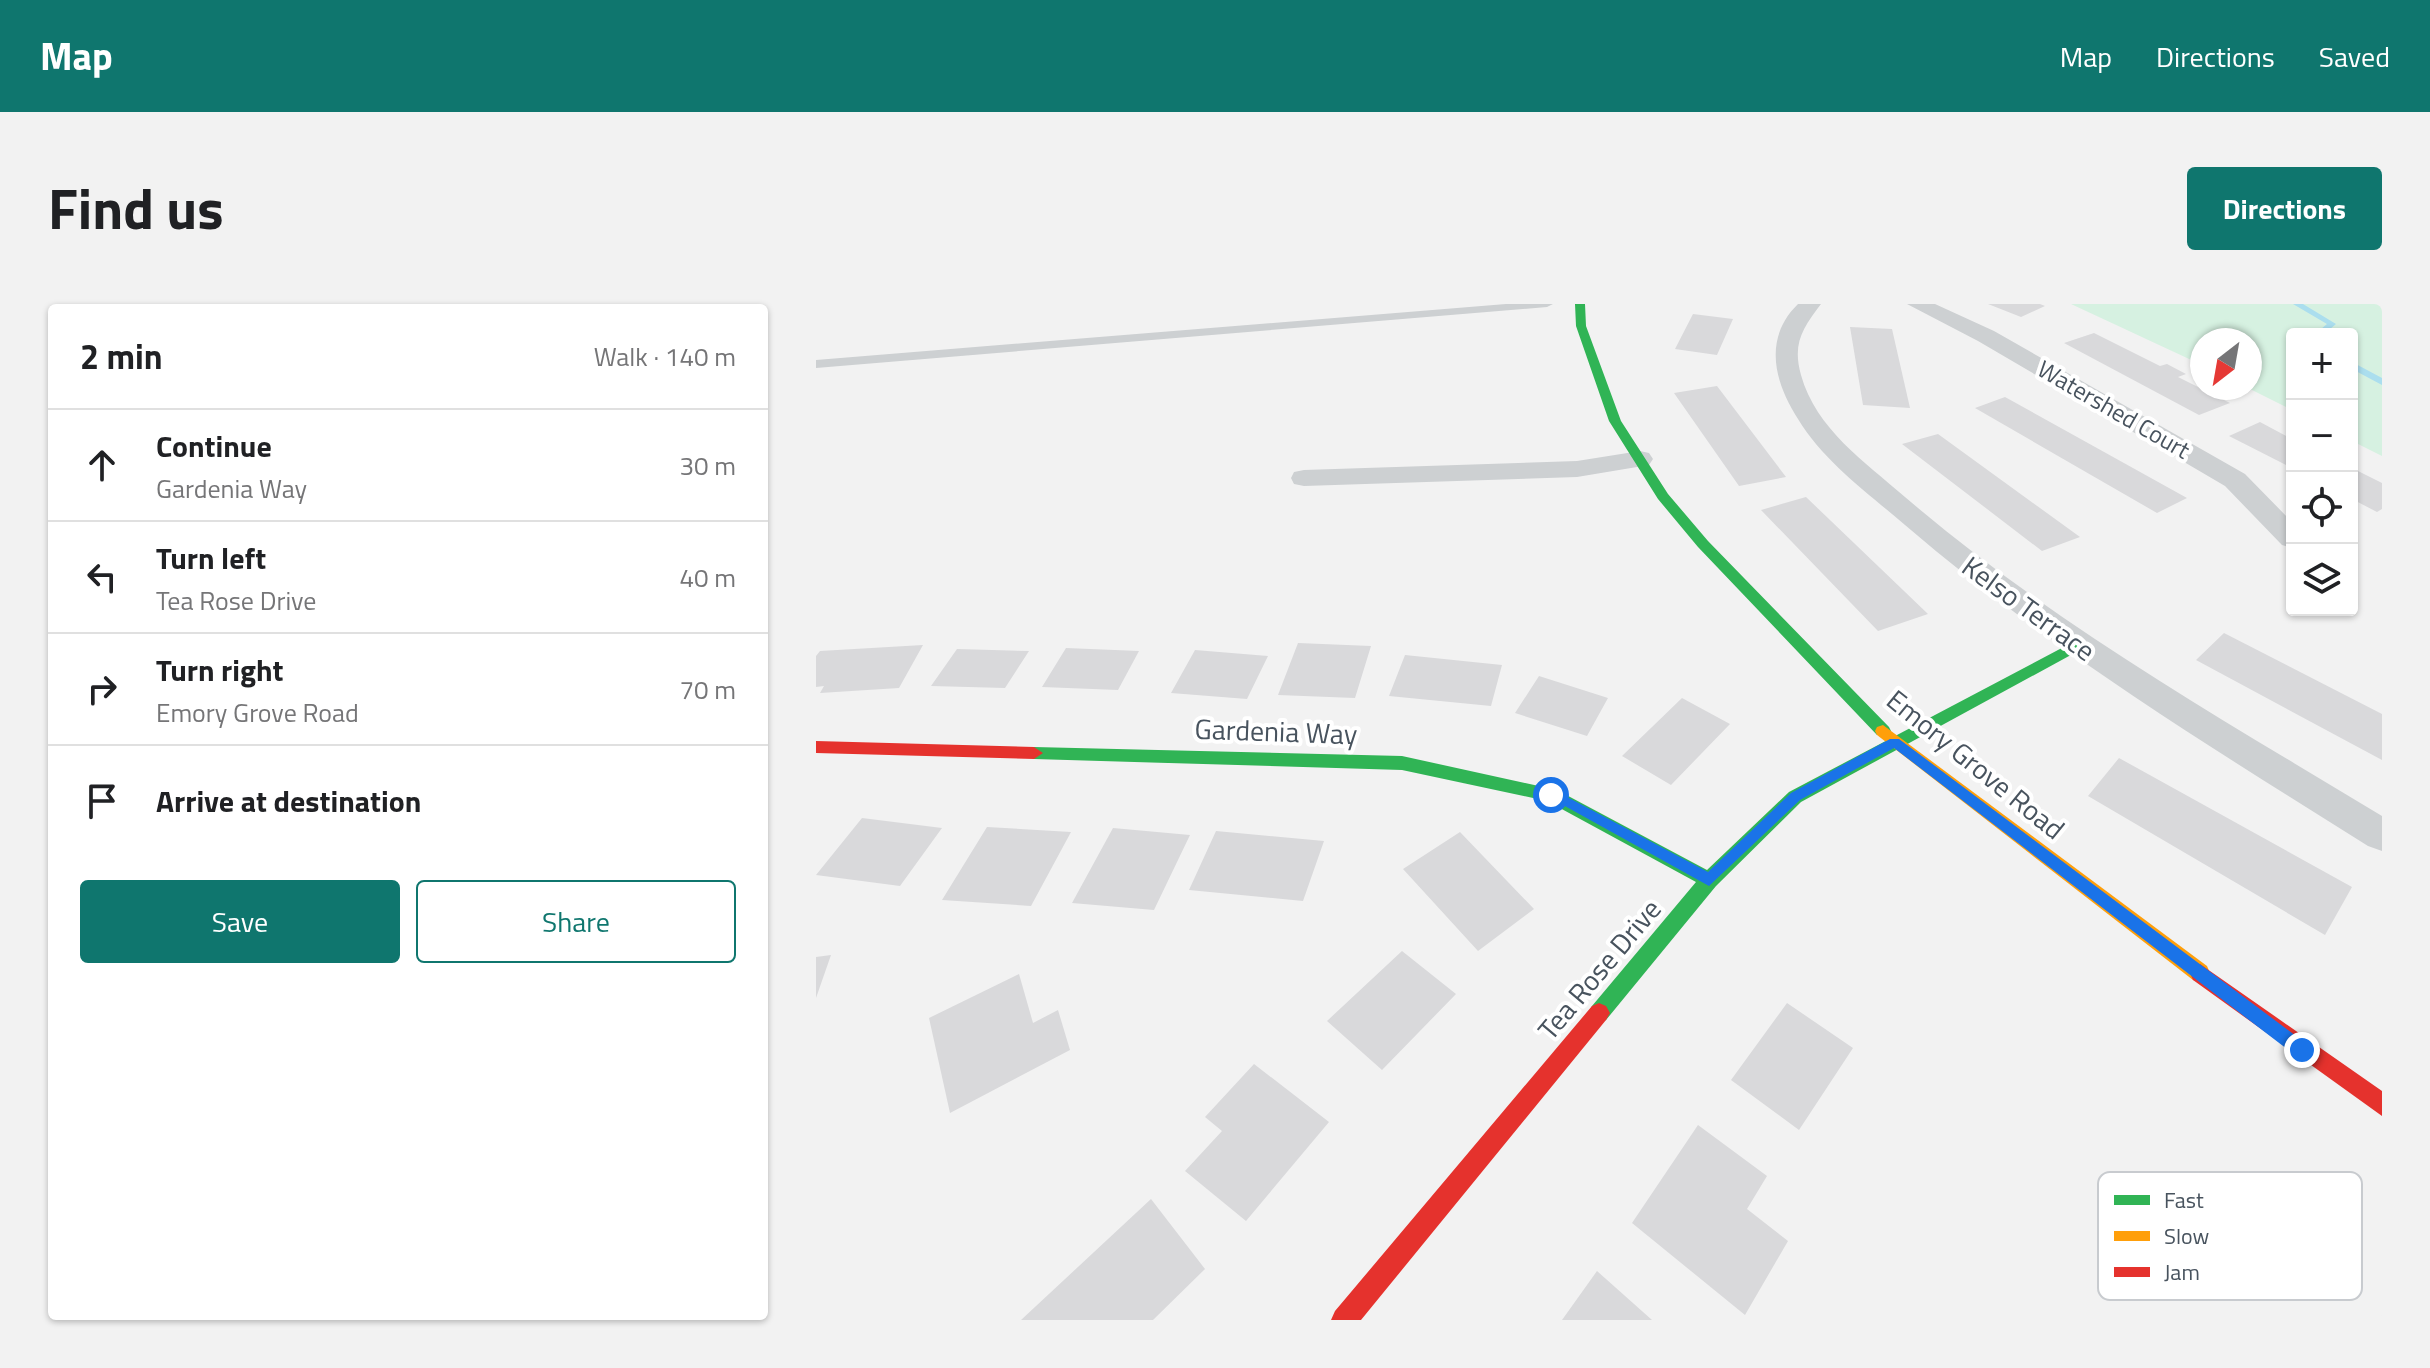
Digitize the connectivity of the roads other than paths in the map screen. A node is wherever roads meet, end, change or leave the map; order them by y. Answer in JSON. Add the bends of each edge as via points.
{"nodes":[{"id":1,"x":1547,"y":304,"type":"edge"},
{"id":2,"x":1580,"y":304,"type":"edge"},
{"id":3,"x":1810,"y":304,"type":"edge"},
{"id":4,"x":1918,"y":304,"type":"edge"},
{"id":5,"x":816,"y":364,"type":"edge"},
{"id":6,"x":1640,"y":459,"type":"junction"},
{"id":7,"x":1304,"y":478,"type":"dead end"},
{"id":8,"x":2286,"y":533,"type":"edge"},
{"id":9,"x":2075,"y":646,"type":"junction"},
{"id":10,"x":1894,"y":742,"type":"junction"},
{"id":11,"x":816,"y":747,"type":"edge"},
{"id":12,"x":2382,"y":835,"type":"edge"},
{"id":13,"x":1709,"y":880,"type":"junction"},
{"id":14,"x":2382,"y":1105,"type":"edge"},
{"id":15,"x":1344,"y":1320,"type":"edge"}],
"edges":[{"from":1,"to":5,"type":"lane"},
{"from":2,"to":6,"type":"street","name":"Emory Grove Road","via":[[1581,326],[1615,421]]},
{"from":3,"to":9,"type":"street","name":"Kelso Terrace","via":[[1789,325],[1783,347],[1794,391],[1813,424],[1944,545]]},
{"from":4,"to":8,"type":"street","name":"Watershed Court","via":[[1986,336],[2235,480]]},
{"from":6,"to":7,"type":"street","via":[[1577,469]]},
{"from":6,"to":10,"type":"street","name":"Emory Grove Road","via":[[1703,544]]},
{"from":9,"to":10,"type":"street","name":"Tea Rose Drive"},
{"from":9,"to":12,"type":"street","name":"Kelso Terrace"},
{"from":10,"to":13,"type":"street","name":"Tea Rose Drive","via":[[1795,797]]},
{"from":10,"to":14,"type":"street","name":"Emory Grove Road"},
{"from":11,"to":13,"type":"street","name":"Gardenia Way","via":[[1402,763],[1551,795]]},
{"from":13,"to":15,"type":"street","name":"Tea Rose Drive"}]}
